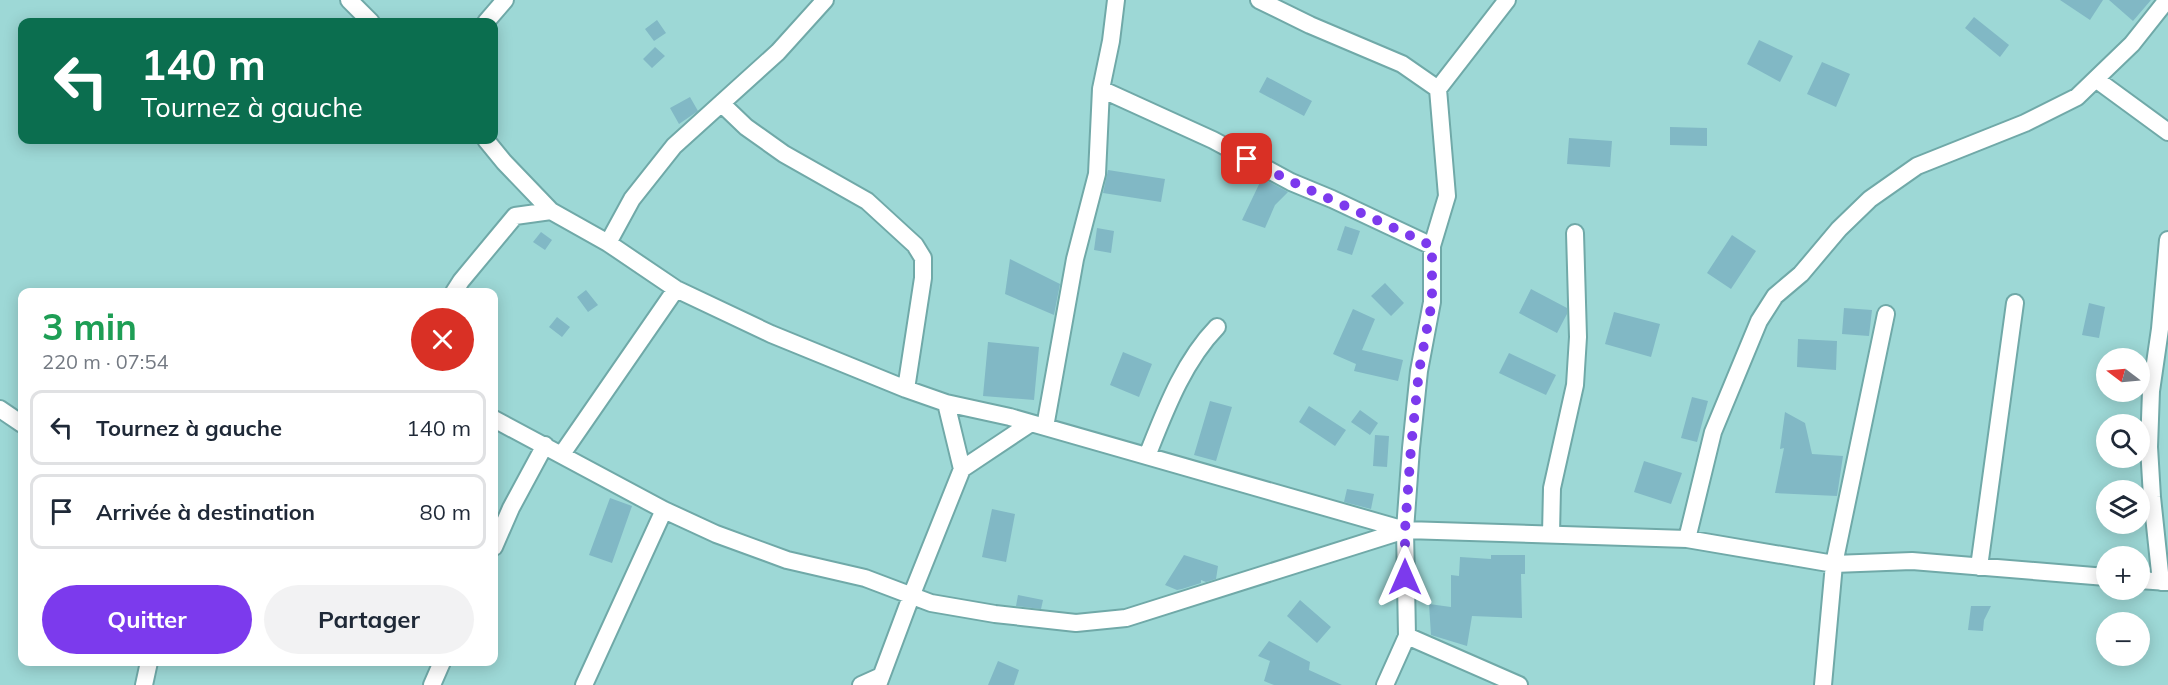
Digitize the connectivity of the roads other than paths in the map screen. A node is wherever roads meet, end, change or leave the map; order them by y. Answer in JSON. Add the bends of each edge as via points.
{"nodes":[{"id":1,"x":349,"y":0,"type":"edge"},
{"id":2,"x":372,"y":0,"type":"edge"},
{"id":3,"x":505,"y":0,"type":"edge"},
{"id":4,"x":825,"y":0,"type":"edge"},
{"id":5,"x":1116,"y":0,"type":"edge"},
{"id":6,"x":1259,"y":0,"type":"edge"},
{"id":7,"x":1507,"y":0,"type":"edge"},
{"id":8,"x":2167,"y":0,"type":"edge"},
{"id":9,"x":366,"y":18,"type":"edge"},
{"id":10,"x":368,"y":18,"type":"edge"},
{"id":11,"x":489,"y":18,"type":"edge"},
{"id":12,"x":2097,"y":80,"type":"junction"},
{"id":13,"x":1101,"y":89,"type":"junction"},
{"id":14,"x":1438,"y":89,"type":"junction"},
{"id":15,"x":722,"y":104,"type":"junction"},
{"id":16,"x":2168,"y":132,"type":"edge"},
{"id":17,"x":490,"y":144,"type":"edge"},
{"id":18,"x":527,"y":185,"type":"junction"},
{"id":19,"x":551,"y":211,"type":"junction"},
{"id":20,"x":515,"y":216,"type":"junction"},
{"id":21,"x":1575,"y":233,"type":"dead end"},
{"id":22,"x":2168,"y":240,"type":"edge"},
{"id":23,"x":608,"y":243,"type":"junction"},
{"id":24,"x":1432,"y":246,"type":"junction"},
{"id":25,"x":457,"y":288,"type":"edge"},
{"id":26,"x":676,"y":289,"type":"junction"},
{"id":27,"x":2015,"y":303,"type":"dead end"},
{"id":28,"x":1886,"y":314,"type":"dead end"},
{"id":29,"x":1217,"y":327,"type":"dead end"},
{"id":30,"x":906,"y":389,"type":"junction"},
{"id":31,"x":946,"y":403,"type":"junction"},
{"id":32,"x":0,"y":409,"type":"edge"},
{"id":33,"x":18,"y":421,"type":"edge"},
{"id":34,"x":498,"y":421,"type":"edge"},
{"id":35,"x":1038,"y":425,"type":"junction"},
{"id":36,"x":545,"y":445,"type":"junction"},
{"id":37,"x":562,"y":454,"type":"junction"},
{"id":38,"x":1147,"y":456,"type":"junction"},
{"id":39,"x":962,"y":469,"type":"junction"},
{"id":40,"x":664,"y":510,"type":"junction"},
{"id":41,"x":1405,"y":530,"type":"junction"},
{"id":42,"x":1551,"y":534,"type":"junction"},
{"id":43,"x":498,"y":538,"type":"edge"},
{"id":44,"x":1687,"y":538,"type":"junction"},
{"id":45,"x":1834,"y":564,"type":"junction"},
{"id":46,"x":1979,"y":567,"type":"junction"},
{"id":47,"x":2096,"y":576,"type":"edge"},
{"id":48,"x":2164,"y":582,"type":"edge"},
{"id":49,"x":912,"y":594,"type":"junction"},
{"id":50,"x":1407,"y":636,"type":"junction"},
{"id":51,"x":148,"y":666,"type":"edge"},
{"id":52,"x":440,"y":666,"type":"edge"},
{"id":53,"x":879,"y":680,"type":"edge"},
{"id":54,"x":144,"y":685,"type":"edge"},
{"id":55,"x":432,"y":685,"type":"edge"},
{"id":56,"x":584,"y":685,"type":"edge"},
{"id":57,"x":861,"y":685,"type":"edge"},
{"id":58,"x":1385,"y":685,"type":"edge"},
{"id":59,"x":1519,"y":685,"type":"edge"},
{"id":60,"x":1823,"y":685,"type":"edge"}],
"edges":[{"from":1,"to":9,"type":"street"},
{"from":2,"to":10,"type":"street"},
{"from":3,"to":11,"type":"street"},
{"from":4,"to":15,"type":"street","via":[[778,52]]},
{"from":5,"to":13,"type":"street"},
{"from":6,"to":14,"type":"street","via":[[1402,64]]},
{"from":7,"to":14,"type":"street"},
{"from":8,"to":12,"type":"street"},
{"from":12,"to":16,"type":"street"},
{"from":12,"to":44,"type":"street","via":[[2056,110],[1917,166],[1870,199],[1801,274],[1775,296],[1759,321],[1713,432]]},
{"from":13,"to":24,"type":"street"},
{"from":13,"to":35,"type":"street","via":[[1097,174]]},
{"from":14,"to":24,"type":"street","via":[[1447,196]]},
{"from":15,"to":23,"type":"street","via":[[674,146],[632,200]]},
{"from":15,"to":30,"type":"street","via":[[784,154],[867,201],[915,245],[922,258],[923,278]]},
{"from":17,"to":18,"type":"street"},
{"from":18,"to":19,"type":"street"},
{"from":18,"to":20,"type":"street"},
{"from":19,"to":20,"type":"street"},
{"from":19,"to":23,"type":"street"},
{"from":20,"to":25,"type":"street"},
{"from":21,"to":42,"type":"street","via":[[1575,385],[1552,488]]},
{"from":22,"to":48,"type":"street","via":[[2151,391],[2150,447],[2152,497]]},
{"from":23,"to":26,"type":"street"},
{"from":24,"to":41,"type":"street","via":[[1432,302],[1418,382]]},
{"from":26,"to":30,"type":"street","via":[[771,334]]},
{"from":26,"to":37,"type":"street"},
{"from":27,"to":46,"type":"street"},
{"from":28,"to":45,"type":"street"},
{"from":29,"to":38,"type":"street","via":[[1202,343],[1168,403]]},
{"from":30,"to":31,"type":"street"},
{"from":31,"to":35,"type":"street"},
{"from":31,"to":39,"type":"street"},
{"from":32,"to":33,"type":"street"},
{"from":34,"to":36,"type":"street"},
{"from":35,"to":38,"type":"street"},
{"from":35,"to":39,"type":"street"},
{"from":36,"to":37,"type":"street"},
{"from":36,"to":43,"type":"street"},
{"from":37,"to":40,"type":"street"},
{"from":38,"to":41,"type":"street"},
{"from":39,"to":49,"type":"street"},
{"from":40,"to":49,"type":"street","via":[[787,560],[865,578]]},
{"from":40,"to":56,"type":"street"},
{"from":41,"to":42,"type":"street"},
{"from":41,"to":49,"type":"street","via":[[1126,618],[1076,623],[931,603]]},
{"from":41,"to":50,"type":"street"},
{"from":42,"to":44,"type":"street"},
{"from":44,"to":45,"type":"street"},
{"from":45,"to":46,"type":"street","via":[[1912,561]]},
{"from":45,"to":60,"type":"street"},
{"from":46,"to":47,"type":"street"},
{"from":49,"to":53,"type":"street"},
{"from":50,"to":58,"type":"street"},
{"from":50,"to":59,"type":"street"},
{"from":51,"to":54,"type":"street"},
{"from":52,"to":55,"type":"street"},
{"from":53,"to":57,"type":"street"}]}
